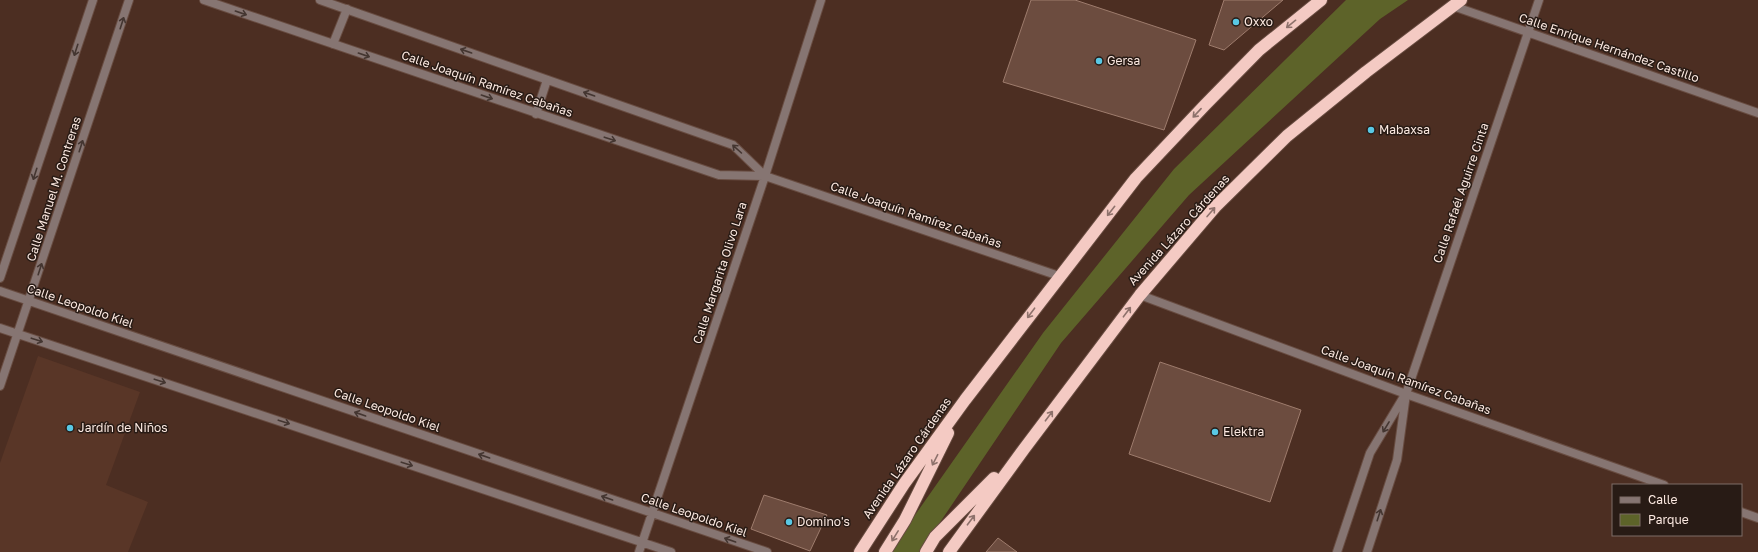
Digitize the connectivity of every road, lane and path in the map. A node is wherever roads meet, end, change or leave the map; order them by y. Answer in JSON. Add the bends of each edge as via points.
{"nodes":[{"id":1,"x":93,"y":0,"type":"edge"},
{"id":2,"x":129,"y":0,"type":"edge"},
{"id":3,"x":204,"y":0,"type":"edge"},
{"id":4,"x":320,"y":0,"type":"edge"},
{"id":5,"x":821,"y":0,"type":"edge"},
{"id":6,"x":1322,"y":0,"type":"edge"},
{"id":7,"x":1539,"y":0,"type":"edge"},
{"id":8,"x":1457,"y":3,"type":"edge"},
{"id":9,"x":347,"y":10,"type":"junction"},
{"id":10,"x":1529,"y":32,"type":"junction"},
{"id":11,"x":333,"y":44,"type":"junction"},
{"id":12,"x":547,"y":80,"type":"junction"},
{"id":13,"x":1758,"y":113,"type":"edge"},
{"id":14,"x":536,"y":114,"type":"junction"},
{"id":15,"x":765,"y":176,"type":"junction"},
{"id":16,"x":1060,"y":276,"type":"junction"},
{"id":17,"x":0,"y":278,"type":"edge"},
{"id":18,"x":0,"y":291,"type":"edge"},
{"id":19,"x":1140,"y":295,"type":"junction"},
{"id":20,"x":30,"y":301,"type":"junction"},
{"id":21,"x":0,"y":328,"type":"edge"},
{"id":22,"x":18,"y":334,"type":"junction"},
{"id":23,"x":0,"y":386,"type":"edge"},
{"id":24,"x":1406,"y":394,"type":"junction"},
{"id":25,"x":965,"y":400,"type":"junction"},
{"id":26,"x":1024,"y":448,"type":"junction"},
{"id":27,"x":1661,"y":484,"type":"edge"},
{"id":28,"x":1742,"y":512,"type":"edge"},
{"id":29,"x":652,"y":513,"type":"junction"},
{"id":30,"x":1758,"y":518,"type":"edge"},
{"id":31,"x":643,"y":542,"type":"junction"},
{"id":32,"x":639,"y":552,"type":"edge"},
{"id":33,"x":671,"y":552,"type":"edge"},
{"id":34,"x":767,"y":552,"type":"edge"},
{"id":35,"x":860,"y":552,"type":"edge"},
{"id":36,"x":885,"y":552,"type":"edge"},
{"id":37,"x":926,"y":552,"type":"edge"},
{"id":38,"x":949,"y":552,"type":"edge"},
{"id":39,"x":1337,"y":552,"type":"edge"},
{"id":40,"x":1367,"y":552,"type":"edge"}],
"edges":[{"from":1,"to":17,"type":"street","name":"Calle Manuel M. Contreras","one_way":true},
{"from":20,"to":2,"type":"street","name":"Calle Manuel M. Contreras","one_way":true},
{"from":3,"to":11,"type":"street","name":"Calle Joaquín Ramírez Cabañas","one_way":true},
{"from":4,"to":9,"type":"street","name":"Calle Joaquín Ramírez Cabañas"},
{"from":5,"to":15,"type":"street","name":"Calle Margarita Olivo Lara"},
{"from":6,"to":16,"type":"highway","name":"Avenida Lázaro Cárdenas","one_way":true,"via":[[1259,50],[1205,105],[1136,178]]},
{"from":7,"to":10,"type":"street","name":"Calle Rafaél Aguirre Cinta"},
{"from":8,"to":10,"type":"street","name":"Calle Enrique Hernández Castillo"},
{"from":19,"to":8,"type":"highway","name":"Avenida Lázaro Cárdenas","one_way":true,"via":[[1216,207],[1287,136]]},
{"from":9,"to":11,"type":"street"},
{"from":12,"to":9,"type":"street","name":"Calle Joaquín Ramírez Cabañas","one_way":true},
{"from":10,"to":13,"type":"street","name":"Calle Enrique Hernández Castillo"},
{"from":10,"to":24,"type":"street","name":"Calle Rafaél Aguirre Cinta"},
{"from":11,"to":14,"type":"street","name":"Calle Joaquín Ramírez Cabañas","one_way":true},
{"from":12,"to":14,"type":"street"},
{"from":15,"to":12,"type":"street","name":"Calle Joaquín Ramírez Cabañas","one_way":true,"via":[[733,145]]},
{"from":14,"to":15,"type":"street","name":"Calle Joaquín Ramírez Cabañas","one_way":true,"via":[[719,175]]},
{"from":15,"to":16,"type":"street","name":"Calle Joaquín Ramírez Cabañas"},
{"from":15,"to":29,"type":"street","name":"Calle Margarita Olivo Lara"},
{"from":16,"to":25,"type":"highway","name":"Avenida Lázaro Cárdenas","one_way":true},
{"from":18,"to":20,"type":"street","name":"Calle Leopoldo Kiel"},
{"from":19,"to":24,"type":"street","name":"Calle Joaquín Ramírez Cabañas"},
{"from":26,"to":19,"type":"highway","name":"Avenida Lázaro Cárdenas","one_way":true},
{"from":20,"to":22,"type":"street","name":"Calle Manuel M. Contreras"},
{"from":29,"to":20,"type":"street","name":"Calle Leopoldo Kiel","one_way":true},
{"from":21,"to":22,"type":"street"},
{"from":22,"to":23,"type":"street","name":"Calle Manuel M. Contreras"},
{"from":22,"to":31,"type":"street","one_way":true},
{"from":24,"to":27,"type":"street","name":"Calle Joaquín Ramírez Cabañas"},
{"from":24,"to":39,"type":"street","name":"Calle Rafaél Aguirre Cinta","one_way":true,"via":[[1370,453]]},
{"from":40,"to":24,"type":"street","name":"Calle Rafaél Aguirre Cinta","one_way":true,"via":[[1397,460]]},
{"from":25,"to":35,"type":"highway","name":"Avenida Lázaro Cárdenas","via":[[904,484]]},
{"from":25,"to":36,"type":"highway","name":"Avenida Lázaro Cárdenas","one_way":true},
{"from":26,"to":37,"type":"highway","name":"Avenida Lázaro Cárdenas","via":[[935,538]]},
{"from":38,"to":26,"type":"highway","name":"Avenida Lázaro Cárdenas","one_way":true},
{"from":28,"to":30,"type":"street"},
{"from":29,"to":31,"type":"street","name":"Calle Margarita Olivo Lara"},
{"from":34,"to":29,"type":"street","name":"Calle Leopoldo Kiel","one_way":true},
{"from":31,"to":32,"type":"street","name":"Calle Margarita Olivo Lara"},
{"from":31,"to":33,"type":"street"}]}
